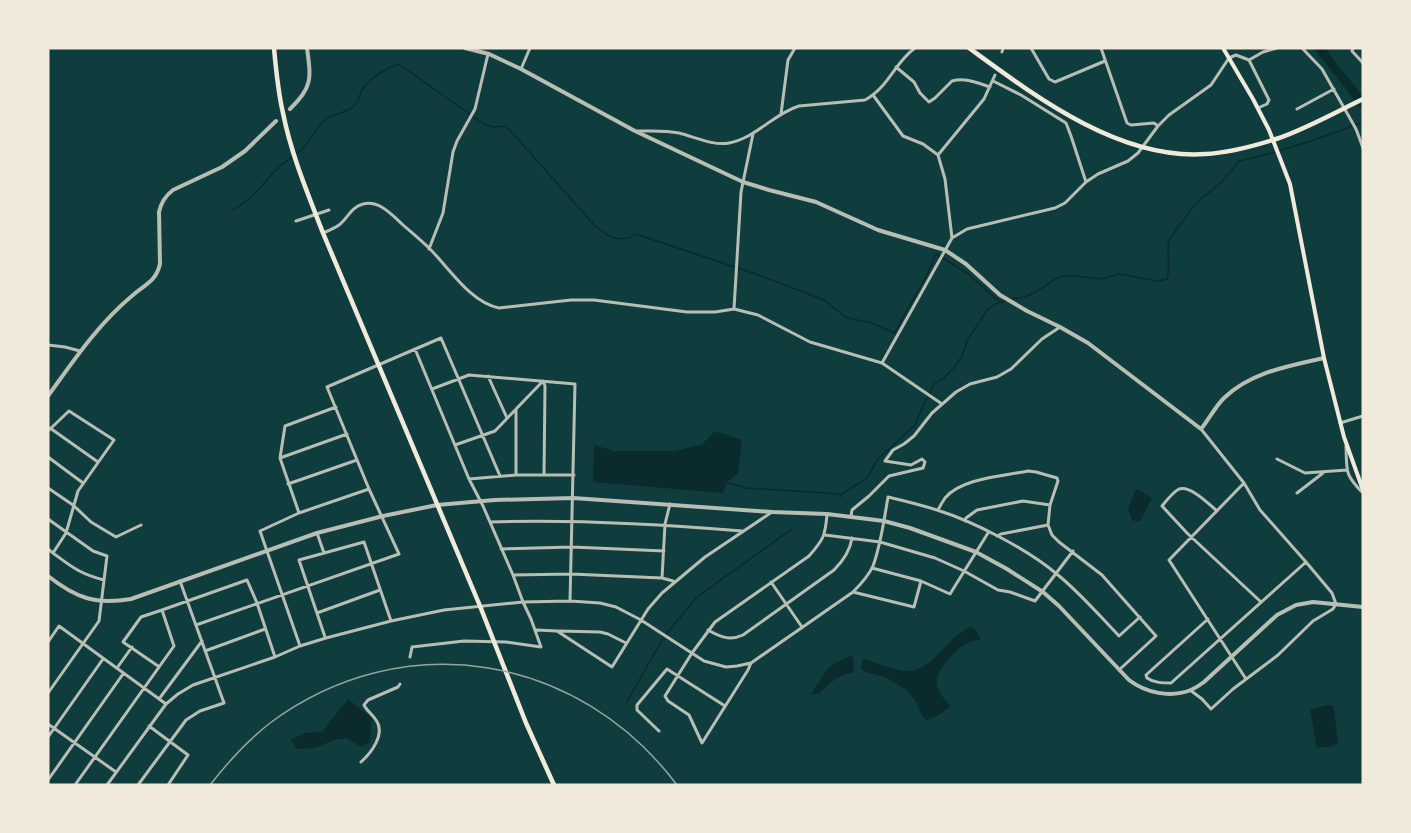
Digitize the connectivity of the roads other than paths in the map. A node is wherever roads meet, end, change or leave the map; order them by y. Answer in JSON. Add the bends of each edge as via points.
{"nodes":[{"id":1,"x":274,"y":48,"type":"edge"},
{"id":2,"x":307,"y":48,"type":"edge"},
{"id":3,"x":465,"y":48,"type":"edge"},
{"id":4,"x":530,"y":48,"type":"edge"},
{"id":5,"x":795,"y":48,"type":"edge"},
{"id":6,"x":914,"y":48,"type":"edge"},
{"id":7,"x":969,"y":48,"type":"edge"},
{"id":8,"x":1030,"y":48,"type":"edge"},
{"id":9,"x":1101,"y":48,"type":"edge"},
{"id":10,"x":1223,"y":48,"type":"edge"},
{"id":11,"x":1277,"y":48,"type":"edge"},
{"id":12,"x":1302,"y":48,"type":"edge"},
{"id":13,"x":1353,"y":48,"type":"edge"},
{"id":14,"x":1264,"y":50,"type":"edge"},
{"id":15,"x":489,"y":54,"type":"junction"},
{"id":16,"x":1229,"y":58,"type":"junction"},
{"id":17,"x":1248,"y":60,"type":"junction"},
{"id":18,"x":1105,"y":61,"type":"junction"},
{"id":19,"x":1363,"y":63,"type":"edge"},
{"id":20,"x":896,"y":67,"type":"junction"},
{"id":21,"x":521,"y":69,"type":"junction"},
{"id":22,"x":995,"y":75,"type":"dead end"},
{"id":23,"x":993,"y":81,"type":"junction"},
{"id":24,"x":990,"y":87,"type":"junction"},
{"id":25,"x":1334,"y":89,"type":"junction"},
{"id":26,"x":873,"y":95,"type":"junction"},
{"id":27,"x":1363,"y":99,"type":"edge"},
{"id":28,"x":1258,"y":108,"type":"junction"},
{"id":29,"x":290,"y":109,"type":"dead end"},
{"id":30,"x":1297,"y":109,"type":"dead end"},
{"id":31,"x":781,"y":114,"type":"junction"},
{"id":32,"x":276,"y":121,"type":"dead end"},
{"id":33,"x":1158,"y":126,"type":"junction"},
{"id":34,"x":635,"y":131,"type":"junction"},
{"id":35,"x":753,"y":134,"type":"junction"},
{"id":36,"x":1274,"y":140,"type":"junction"},
{"id":37,"x":1142,"y":147,"type":"junction"},
{"id":38,"x":1363,"y":148,"type":"edge"},
{"id":39,"x":938,"y":154,"type":"junction"},
{"id":40,"x":743,"y":182,"type":"junction"},
{"id":41,"x":1086,"y":182,"type":"junction"},
{"id":42,"x":329,"y":210,"type":"dead end"},
{"id":43,"x":296,"y":221,"type":"dead end"},
{"id":44,"x":323,"y":233,"type":"junction"},
{"id":45,"x":952,"y":238,"type":"junction"},
{"id":46,"x":429,"y":249,"type":"junction"},
{"id":47,"x":945,"y":250,"type":"junction"},
{"id":48,"x":734,"y":309,"type":"junction"},
{"id":49,"x":1060,"y":327,"type":"junction"},
{"id":50,"x":48,"y":345,"type":"edge"},
{"id":51,"x":415,"y":349,"type":"junction"},
{"id":52,"x":80,"y":351,"type":"junction"},
{"id":53,"x":1324,"y":358,"type":"junction"},
{"id":54,"x":882,"y":363,"type":"junction"},
{"id":55,"x":379,"y":364,"type":"junction"},
{"id":56,"x":488,"y":376,"type":"junction"},
{"id":57,"x":459,"y":378,"type":"junction"},
{"id":58,"x":543,"y":381,"type":"junction"},
{"id":59,"x":432,"y":389,"type":"junction"},
{"id":60,"x":48,"y":396,"type":"edge"},
{"id":61,"x":942,"y":404,"type":"junction"},
{"id":62,"x":336,"y":407,"type":"junction"},
{"id":63,"x":516,"y":409,"type":"junction"},
{"id":64,"x":1363,"y":417,"type":"edge"},
{"id":65,"x":507,"y":418,"type":"junction"},
{"id":66,"x":1340,"y":423,"type":"junction"},
{"id":67,"x":1201,"y":429,"type":"junction"},
{"id":68,"x":49,"y":430,"type":"edge"},
{"id":69,"x":347,"y":434,"type":"junction"},
{"id":70,"x":483,"y":434,"type":"junction"},
{"id":71,"x":1345,"y":441,"type":"junction"},
{"id":72,"x":454,"y":445,"type":"junction"},
{"id":73,"x":48,"y":458,"type":"edge"},
{"id":74,"x":280,"y":458,"type":"junction"},
{"id":75,"x":358,"y":459,"type":"junction"},
{"id":76,"x":1277,"y":459,"type":"dead end"},
{"id":77,"x":98,"y":462,"type":"junction"},
{"id":78,"x":1347,"y":470,"type":"junction"},
{"id":79,"x":1324,"y":472,"type":"junction"},
{"id":80,"x":544,"y":475,"type":"junction"},
{"id":81,"x":574,"y":475,"type":"junction"},
{"id":82,"x":500,"y":476,"type":"junction"},
{"id":83,"x":516,"y":476,"type":"junction"},
{"id":84,"x":469,"y":479,"type":"junction"},
{"id":85,"x":83,"y":483,"type":"junction"},
{"id":86,"x":1244,"y":483,"type":"junction"},
{"id":87,"x":288,"y":484,"type":"junction"},
{"id":88,"x":48,"y":488,"type":"edge"},
{"id":89,"x":369,"y":489,"type":"junction"},
{"id":90,"x":1363,"y":492,"type":"edge"},
{"id":91,"x":1297,"y":493,"type":"dead end"},
{"id":92,"x":573,"y":498,"type":"junction"},
{"id":93,"x":480,"y":502,"type":"junction"},
{"id":94,"x":670,"y":504,"type":"junction"},
{"id":95,"x":73,"y":505,"type":"junction"},
{"id":96,"x":437,"y":505,"type":"junction"},
{"id":97,"x":1050,"y":505,"type":"junction"},
{"id":98,"x":938,"y":510,"type":"junction"},
{"id":99,"x":1217,"y":511,"type":"junction"},
{"id":100,"x":772,"y":512,"type":"junction"},
{"id":101,"x":299,"y":513,"type":"junction"},
{"id":102,"x":827,"y":514,"type":"junction"},
{"id":103,"x":382,"y":516,"type":"junction"},
{"id":104,"x":851,"y":516,"type":"junction"},
{"id":105,"x":48,"y":519,"type":"edge"},
{"id":106,"x":572,"y":520,"type":"junction"},
{"id":107,"x":884,"y":521,"type":"junction"},
{"id":108,"x":965,"y":521,"type":"junction"},
{"id":109,"x":490,"y":522,"type":"junction"},
{"id":110,"x":665,"y":524,"type":"junction"},
{"id":111,"x":141,"y":525,"type":"dead end"},
{"id":112,"x":1048,"y":525,"type":"junction"},
{"id":113,"x":743,"y":531,"type":"junction"},
{"id":114,"x":988,"y":532,"type":"junction"},
{"id":115,"x":66,"y":533,"type":"junction"},
{"id":116,"x":317,"y":533,"type":"junction"},
{"id":117,"x":825,"y":535,"type":"junction"},
{"id":118,"x":997,"y":536,"type":"junction"},
{"id":119,"x":1192,"y":537,"type":"junction"},
{"id":120,"x":852,"y":538,"type":"junction"},
{"id":121,"x":879,"y":542,"type":"junction"},
{"id":122,"x":572,"y":547,"type":"junction"},
{"id":123,"x":48,"y":549,"type":"edge"},
{"id":124,"x":501,"y":549,"type":"junction"},
{"id":125,"x":266,"y":550,"type":"junction"},
{"id":126,"x":664,"y":551,"type":"junction"},
{"id":127,"x":1073,"y":551,"type":"junction"},
{"id":128,"x":976,"y":552,"type":"junction"},
{"id":129,"x":53,"y":553,"type":"junction"},
{"id":130,"x":324,"y":553,"type":"junction"},
{"id":131,"x":1306,"y":562,"type":"junction"},
{"id":132,"x":372,"y":564,"type":"junction"},
{"id":133,"x":872,"y":567,"type":"junction"},
{"id":134,"x":964,"y":571,"type":"junction"},
{"id":135,"x":571,"y":574,"type":"junction"},
{"id":136,"x":1057,"y":574,"type":"junction"},
{"id":137,"x":48,"y":576,"type":"edge"},
{"id":138,"x":513,"y":576,"type":"junction"},
{"id":139,"x":662,"y":579,"type":"junction"},
{"id":140,"x":104,"y":580,"type":"junction"},
{"id":141,"x":180,"y":581,"type":"junction"},
{"id":142,"x":674,"y":581,"type":"junction"},
{"id":143,"x":921,"y":581,"type":"junction"},
{"id":144,"x":771,"y":582,"type":"junction"},
{"id":145,"x":307,"y":585,"type":"junction"},
{"id":146,"x":380,"y":590,"type":"junction"},
{"id":147,"x":853,"y":592,"type":"junction"},
{"id":148,"x":1042,"y":592,"type":"junction"},
{"id":149,"x":282,"y":594,"type":"junction"},
{"id":150,"x":102,"y":601,"type":"junction"},
{"id":151,"x":187,"y":601,"type":"junction"},
{"id":152,"x":570,"y":601,"type":"junction"},
{"id":153,"x":523,"y":602,"type":"junction"},
{"id":154,"x":1261,"y":602,"type":"junction"},
{"id":155,"x":257,"y":603,"type":"junction"},
{"id":156,"x":1336,"y":604,"type":"junction"},
{"id":157,"x":787,"y":605,"type":"junction"},
{"id":158,"x":480,"y":606,"type":"junction"},
{"id":159,"x":1363,"y":607,"type":"edge"},
{"id":160,"x":162,"y":610,"type":"junction"},
{"id":161,"x":317,"y":613,"type":"junction"},
{"id":162,"x":1140,"y":617,"type":"junction"},
{"id":163,"x":641,"y":620,"type":"junction"},
{"id":164,"x":1208,"y":620,"type":"junction"},
{"id":165,"x":391,"y":621,"type":"junction"},
{"id":166,"x":196,"y":625,"type":"junction"},
{"id":167,"x":803,"y":628,"type":"junction"},
{"id":168,"x":266,"y":629,"type":"junction"},
{"id":169,"x":536,"y":630,"type":"junction"},
{"id":170,"x":708,"y":630,"type":"junction"},
{"id":171,"x":557,"y":631,"type":"junction"},
{"id":172,"x":326,"y":638,"type":"junction"},
{"id":173,"x":1220,"y":639,"type":"junction"},
{"id":174,"x":202,"y":641,"type":"junction"},
{"id":175,"x":48,"y":642,"type":"edge"},
{"id":176,"x":626,"y":643,"type":"junction"},
{"id":177,"x":83,"y":644,"type":"junction"},
{"id":178,"x":300,"y":646,"type":"junction"},
{"id":179,"x":132,"y":647,"type":"junction"},
{"id":180,"x":205,"y":651,"type":"junction"},
{"id":181,"x":692,"y":654,"type":"junction"},
{"id":182,"x":275,"y":657,"type":"junction"},
{"id":183,"x":410,"y":657,"type":"dead end"},
{"id":184,"x":1232,"y":657,"type":"junction"},
{"id":185,"x":103,"y":659,"type":"junction"},
{"id":186,"x":751,"y":663,"type":"junction"},
{"id":187,"x":158,"y":666,"type":"junction"},
{"id":188,"x":117,"y":669,"type":"junction"},
{"id":189,"x":1119,"y":670,"type":"junction"},
{"id":190,"x":123,"y":673,"type":"junction"},
{"id":191,"x":678,"y":675,"type":"junction"},
{"id":192,"x":215,"y":678,"type":"junction"},
{"id":193,"x":1246,"y":679,"type":"junction"},
{"id":194,"x":400,"y":684,"type":"dead end"},
{"id":195,"x":143,"y":688,"type":"junction"},
{"id":196,"x":1190,"y":690,"type":"junction"},
{"id":197,"x":48,"y":693,"type":"edge"},
{"id":198,"x":159,"y":699,"type":"junction"},
{"id":199,"x":166,"y":704,"type":"junction"},
{"id":200,"x":725,"y":706,"type":"junction"},
{"id":201,"x":48,"y":724,"type":"edge"},
{"id":202,"x":149,"y":726,"type":"junction"},
{"id":203,"x":54,"y":728,"type":"junction"},
{"id":204,"x":659,"y":731,"type":"dead end"},
{"id":205,"x":48,"y":737,"type":"edge"},
{"id":206,"x":170,"y":740,"type":"junction"},
{"id":207,"x":74,"y":743,"type":"junction"},
{"id":208,"x":95,"y":757,"type":"junction"},
{"id":209,"x":361,"y":762,"type":"dead end"},
{"id":210,"x":116,"y":772,"type":"junction"},
{"id":211,"x":48,"y":780,"type":"edge"},
{"id":212,"x":75,"y":785,"type":"edge"},
{"id":213,"x":106,"y":785,"type":"edge"},
{"id":214,"x":138,"y":785,"type":"edge"},
{"id":215,"x":168,"y":785,"type":"edge"},
{"id":216,"x":554,"y":785,"type":"edge"}],
"edges":[{"from":1,"to":44,"type":"main road","via":[[283,115]]},
{"from":2,"to":29,"type":"street","via":[[309,81]]},
{"from":3,"to":15,"type":"street"},
{"from":4,"to":21,"type":"street"},
{"from":5,"to":31,"type":"street","via":[[788,60]]},
{"from":6,"to":20,"type":"street"},
{"from":7,"to":37,"type":"main road","via":[[1073,118]]},
{"from":8,"to":18,"type":"street","via":[[1053,81]]},
{"from":9,"to":18,"type":"street"},
{"from":10,"to":16,"type":"main road"},
{"from":11,"to":14,"type":"street"},
{"from":12,"to":25,"type":"street"},
{"from":13,"to":19,"type":"street"},
{"from":14,"to":17,"type":"street"},
{"from":15,"to":21,"type":"street"},
{"from":15,"to":46,"type":"street","via":[[475,109],[453,152],[443,213]]},
{"from":16,"to":17,"type":"street","via":[[1236,55]]},
{"from":16,"to":28,"type":"main road"},
{"from":16,"to":33,"type":"street","via":[[1211,85]]},
{"from":17,"to":28,"type":"street","via":[[1269,100]]},
{"from":18,"to":33,"type":"street","via":[[1127,123]]},
{"from":20,"to":24,"type":"street","via":[[929,102],[955,80]]},
{"from":20,"to":26,"type":"street"},
{"from":21,"to":34,"type":"street"},
{"from":22,"to":23,"type":"street"},
{"from":23,"to":24,"type":"street"},
{"from":23,"to":41,"type":"street","via":[[1066,123]]},
{"from":24,"to":39,"type":"street","via":[[976,110]]},
{"from":25,"to":30,"type":"street"},
{"from":25,"to":38,"type":"street"},
{"from":26,"to":31,"type":"street","via":[[859,101],[799,106]]},
{"from":26,"to":39,"type":"street","via":[[903,135]]},
{"from":27,"to":36,"type":"main road"},
{"from":28,"to":36,"type":"main road"},
{"from":31,"to":35,"type":"street"},
{"from":32,"to":52,"type":"street","via":[[230,162],[167,194],[159,212],[160,264],[154,280],[114,310]]},
{"from":33,"to":37,"type":"street"},
{"from":34,"to":35,"type":"street","via":[[660,130],[716,143],[729,143]]},
{"from":34,"to":40,"type":"street"},
{"from":35,"to":40,"type":"street"},
{"from":36,"to":37,"type":"main road","via":[[1205,154]]},
{"from":36,"to":53,"type":"main road","via":[[1290,184]]},
{"from":37,"to":41,"type":"street","via":[[1128,161]]},
{"from":39,"to":45,"type":"street"},
{"from":40,"to":47,"type":"street","via":[[816,202],[878,230]]},
{"from":40,"to":48,"type":"street"},
{"from":41,"to":45,"type":"street","via":[[1055,208],[967,230]]},
{"from":42,"to":43,"type":"street"},
{"from":44,"to":46,"type":"street","via":[[337,226],[352,209],[366,203],[382,207]]},
{"from":44,"to":55,"type":"main road"},
{"from":45,"to":47,"type":"street"},
{"from":46,"to":48,"type":"street","via":[[466,288],[491,307],[594,300],[687,312]]},
{"from":47,"to":49,"type":"street","via":[[1000,296]]},
{"from":47,"to":54,"type":"street"},
{"from":48,"to":54,"type":"street","via":[[758,315],[810,342]]},
{"from":49,"to":61,"type":"street","via":[[1011,369],[970,384]]},
{"from":49,"to":67,"type":"street","via":[[1088,343]]},
{"from":50,"to":52,"type":"street"},
{"from":51,"to":55,"type":"street"},
{"from":51,"to":57,"type":"street","via":[[441,338]]},
{"from":51,"to":59,"type":"street"},
{"from":52,"to":60,"type":"street"},
{"from":53,"to":66,"type":"main road"},
{"from":53,"to":67,"type":"street","via":[[1273,370],[1242,383],[1224,398]]},
{"from":54,"to":61,"type":"street"},
{"from":55,"to":62,"type":"street","via":[[327,387]]},
{"from":55,"to":96,"type":"main road"},
{"from":56,"to":57,"type":"street"},
{"from":56,"to":58,"type":"street"},
{"from":56,"to":65,"type":"street"},
{"from":57,"to":59,"type":"street"},
{"from":57,"to":70,"type":"street"},
{"from":58,"to":63,"type":"street"},
{"from":58,"to":80,"type":"street"},
{"from":58,"to":81,"type":"street","via":[[575,384]]},
{"from":59,"to":72,"type":"street"},
{"from":61,"to":104,"type":"street","via":[[885,461],[912,465],[922,459],[923,468],[889,476],[852,510]]},
{"from":62,"to":69,"type":"street"},
{"from":62,"to":74,"type":"street","via":[[285,426]]},
{"from":63,"to":65,"type":"street"},
{"from":63,"to":83,"type":"street"},
{"from":64,"to":66,"type":"street"},
{"from":65,"to":70,"type":"street","via":[[495,430]]},
{"from":66,"to":71,"type":"main road"},
{"from":67,"to":86,"type":"street"},
{"from":68,"to":77,"type":"street"},
{"from":68,"to":77,"type":"street","via":[[69,411],[114,440]]},
{"from":69,"to":74,"type":"street"},
{"from":69,"to":75,"type":"street"},
{"from":70,"to":72,"type":"street"},
{"from":70,"to":82,"type":"street"},
{"from":71,"to":78,"type":"street"},
{"from":71,"to":90,"type":"main road"},
{"from":72,"to":84,"type":"street"},
{"from":73,"to":85,"type":"street"},
{"from":74,"to":87,"type":"street"},
{"from":75,"to":87,"type":"street"},
{"from":75,"to":89,"type":"street"},
{"from":76,"to":79,"type":"street","via":[[1305,473]]},
{"from":77,"to":85,"type":"street"},
{"from":78,"to":79,"type":"street"},
{"from":78,"to":90,"type":"street"},
{"from":79,"to":91,"type":"street"},
{"from":80,"to":81,"type":"street"},
{"from":80,"to":83,"type":"street"},
{"from":81,"to":92,"type":"street"},
{"from":82,"to":83,"type":"street"},
{"from":82,"to":84,"type":"street"},
{"from":84,"to":93,"type":"street"},
{"from":85,"to":95,"type":"street"},
{"from":86,"to":99,"type":"street"},
{"from":86,"to":131,"type":"street","via":[[1260,510]]},
{"from":87,"to":101,"type":"street"},
{"from":88,"to":95,"type":"street"},
{"from":89,"to":101,"type":"street"},
{"from":89,"to":103,"type":"street"},
{"from":92,"to":93,"type":"street"},
{"from":92,"to":94,"type":"street"},
{"from":92,"to":106,"type":"street"},
{"from":93,"to":96,"type":"street"},
{"from":93,"to":109,"type":"street"},
{"from":94,"to":100,"type":"street"},
{"from":94,"to":110,"type":"street"},
{"from":95,"to":111,"type":"street","via":[[116,537]]},
{"from":95,"to":115,"type":"street"},
{"from":96,"to":103,"type":"street"},
{"from":96,"to":158,"type":"main road"},
{"from":97,"to":98,"type":"street","via":[[1057,478],[1028,471],[967,483],[946,497]]},
{"from":97,"to":108,"type":"street","via":[[1023,501],[977,510]]},
{"from":97,"to":112,"type":"street"},
{"from":98,"to":107,"type":"street","via":[[888,497]]},
{"from":98,"to":108,"type":"street"},
{"from":99,"to":119,"type":"street"},
{"from":99,"to":119,"type":"street","via":[[1183,488],[1162,506]]},
{"from":100,"to":102,"type":"street"},
{"from":100,"to":113,"type":"street"},
{"from":101,"to":125,"type":"street","via":[[260,531]]},
{"from":102,"to":104,"type":"street"},
{"from":102,"to":117,"type":"street"},
{"from":103,"to":116,"type":"street"},
{"from":103,"to":132,"type":"street","via":[[399,554]]},
{"from":104,"to":107,"type":"street"},
{"from":105,"to":115,"type":"street"},
{"from":106,"to":109,"type":"street"},
{"from":106,"to":110,"type":"street"},
{"from":106,"to":122,"type":"street"},
{"from":107,"to":121,"type":"street"},
{"from":107,"to":128,"type":"street"},
{"from":108,"to":114,"type":"street"},
{"from":109,"to":124,"type":"street"},
{"from":110,"to":113,"type":"street"},
{"from":110,"to":126,"type":"street"},
{"from":112,"to":118,"type":"street"},
{"from":112,"to":127,"type":"street","via":[[1052,535]]},
{"from":113,"to":142,"type":"street"},
{"from":114,"to":118,"type":"street"},
{"from":114,"to":128,"type":"street"},
{"from":115,"to":129,"type":"street"},
{"from":115,"to":140,"type":"street","via":[[107,556]]},
{"from":116,"to":125,"type":"street"},
{"from":116,"to":130,"type":"street"},
{"from":117,"to":120,"type":"street"},
{"from":117,"to":144,"type":"street","via":[[809,556]]},
{"from":118,"to":136,"type":"street"},
{"from":119,"to":154,"type":"street"},
{"from":119,"to":164,"type":"street","via":[[1169,560]]},
{"from":120,"to":121,"type":"street"},
{"from":120,"to":157,"type":"street","via":[[841,563]]},
{"from":121,"to":133,"type":"street"},
{"from":121,"to":134,"type":"street"},
{"from":122,"to":124,"type":"street"},
{"from":122,"to":126,"type":"street"},
{"from":122,"to":135,"type":"street"},
{"from":123,"to":129,"type":"street"},
{"from":124,"to":138,"type":"street"},
{"from":125,"to":141,"type":"street"},
{"from":125,"to":149,"type":"street"},
{"from":126,"to":139,"type":"street"},
{"from":127,"to":136,"type":"street"},
{"from":127,"to":162,"type":"street","via":[[1102,575]]},
{"from":128,"to":134,"type":"street"},
{"from":128,"to":148,"type":"street"},
{"from":129,"to":140,"type":"street","via":[[77,571]]},
{"from":130,"to":132,"type":"street","via":[[364,542]]},
{"from":130,"to":145,"type":"street","via":[[299,560]]},
{"from":131,"to":154,"type":"street"},
{"from":131,"to":156,"type":"street","via":[[1332,593]]},
{"from":132,"to":145,"type":"street"},
{"from":132,"to":146,"type":"street"},
{"from":133,"to":143,"type":"street"},
{"from":133,"to":147,"type":"street"},
{"from":134,"to":143,"type":"street","via":[[950,594]]},
{"from":134,"to":148,"type":"street","via":[[998,590],[1035,601]]},
{"from":135,"to":138,"type":"street"},
{"from":135,"to":139,"type":"street"},
{"from":135,"to":152,"type":"street"},
{"from":136,"to":148,"type":"street"},
{"from":136,"to":162,"type":"street","via":[[1119,636]]},
{"from":137,"to":150,"type":"street","via":[[69,592]]},
{"from":138,"to":153,"type":"street"},
{"from":139,"to":142,"type":"street"},
{"from":140,"to":150,"type":"street"},
{"from":141,"to":150,"type":"street","via":[[131,598]]},
{"from":141,"to":151,"type":"street"},
{"from":142,"to":163,"type":"street"},
{"from":143,"to":147,"type":"street","via":[[914,607]]},
{"from":144,"to":157,"type":"street"},
{"from":144,"to":170,"type":"street"},
{"from":145,"to":149,"type":"street"},
{"from":145,"to":161,"type":"street"},
{"from":146,"to":161,"type":"street"},
{"from":146,"to":165,"type":"street"},
{"from":147,"to":167,"type":"street"},
{"from":148,"to":189,"type":"street"},
{"from":149,"to":155,"type":"street"},
{"from":149,"to":178,"type":"street"},
{"from":150,"to":177,"type":"street","via":[[99,621]]},
{"from":151,"to":155,"type":"street","via":[[247,580]]},
{"from":151,"to":160,"type":"street"},
{"from":151,"to":166,"type":"street"},
{"from":152,"to":153,"type":"street"},
{"from":152,"to":163,"type":"street","via":[[616,607]]},
{"from":153,"to":158,"type":"street"},
{"from":153,"to":169,"type":"street"},
{"from":154,"to":173,"type":"street"},
{"from":155,"to":166,"type":"street"},
{"from":155,"to":168,"type":"street"},
{"from":156,"to":159,"type":"street"},
{"from":156,"to":184,"type":"street","via":[[1296,605],[1277,615]]},
{"from":156,"to":193,"type":"street"},
{"from":157,"to":167,"type":"street"},
{"from":157,"to":170,"type":"street","via":[[736,638],[727,639]]},
{"from":158,"to":165,"type":"street"},
{"from":158,"to":216,"type":"main road"},
{"from":160,"to":179,"type":"street","via":[[141,617],[123,642]]},
{"from":160,"to":187,"type":"street","via":[[174,646]]},
{"from":161,"to":172,"type":"street"},
{"from":162,"to":189,"type":"street","via":[[1156,636]]},
{"from":163,"to":176,"type":"street"},
{"from":163,"to":181,"type":"street"},
{"from":164,"to":173,"type":"street"},
{"from":164,"to":173,"type":"street","via":[[1147,678],[1171,683]]},
{"from":165,"to":172,"type":"street"},
{"from":166,"to":174,"type":"street"},
{"from":167,"to":186,"type":"street"},
{"from":168,"to":180,"type":"street"},
{"from":168,"to":182,"type":"street"},
{"from":169,"to":171,"type":"street"},
{"from":169,"to":183,"type":"street","via":[[541,647],[464,641],[412,647]]},
{"from":170,"to":181,"type":"street"},
{"from":171,"to":176,"type":"street","via":[[600,632]]},
{"from":171,"to":176,"type":"street","via":[[612,667]]},
{"from":172,"to":178,"type":"street"},
{"from":173,"to":184,"type":"street"},
{"from":174,"to":180,"type":"street"},
{"from":174,"to":198,"type":"street"},
{"from":175,"to":177,"type":"street","via":[[59,626]]},
{"from":177,"to":185,"type":"street"},
{"from":177,"to":197,"type":"street"},
{"from":178,"to":182,"type":"street"},
{"from":179,"to":187,"type":"street"},
{"from":179,"to":188,"type":"street"},
{"from":180,"to":192,"type":"street"},
{"from":181,"to":186,"type":"street","via":[[726,667]]},
{"from":181,"to":191,"type":"street"},
{"from":182,"to":192,"type":"street"},
{"from":184,"to":193,"type":"street"},
{"from":184,"to":196,"type":"street"},
{"from":185,"to":188,"type":"street"},
{"from":185,"to":203,"type":"street"},
{"from":186,"to":200,"type":"street"},
{"from":187,"to":195,"type":"street"},
{"from":188,"to":190,"type":"street"},
{"from":189,"to":196,"type":"street","via":[[1139,688],[1150,692]]},
{"from":190,"to":195,"type":"street"},
{"from":190,"to":207,"type":"street"},
{"from":191,"to":200,"type":"street"},
{"from":191,"to":200,"type":"street","via":[[665,696],[689,715],[702,742]]},
{"from":191,"to":204,"type":"street","via":[[667,669],[637,705],[637,710]]},
{"from":192,"to":199,"type":"street","via":[[193,685]]},
{"from":192,"to":206,"type":"street","via":[[224,702],[192,715]]},
{"from":193,"to":196,"type":"street","via":[[1211,709]]},
{"from":194,"to":209,"type":"street","via":[[364,705],[379,727],[374,746]]},
{"from":195,"to":198,"type":"street"},
{"from":195,"to":208,"type":"street"},
{"from":198,"to":199,"type":"street"},
{"from":199,"to":202,"type":"street"},
{"from":201,"to":203,"type":"street"},
{"from":202,"to":206,"type":"street"},
{"from":202,"to":210,"type":"street"},
{"from":203,"to":205,"type":"street"},
{"from":203,"to":207,"type":"street"},
{"from":206,"to":214,"type":"street"},
{"from":206,"to":215,"type":"street","via":[[188,755]]},
{"from":207,"to":208,"type":"street"},
{"from":207,"to":211,"type":"street"},
{"from":208,"to":210,"type":"street"},
{"from":208,"to":212,"type":"street"},
{"from":210,"to":213,"type":"street"}]}
